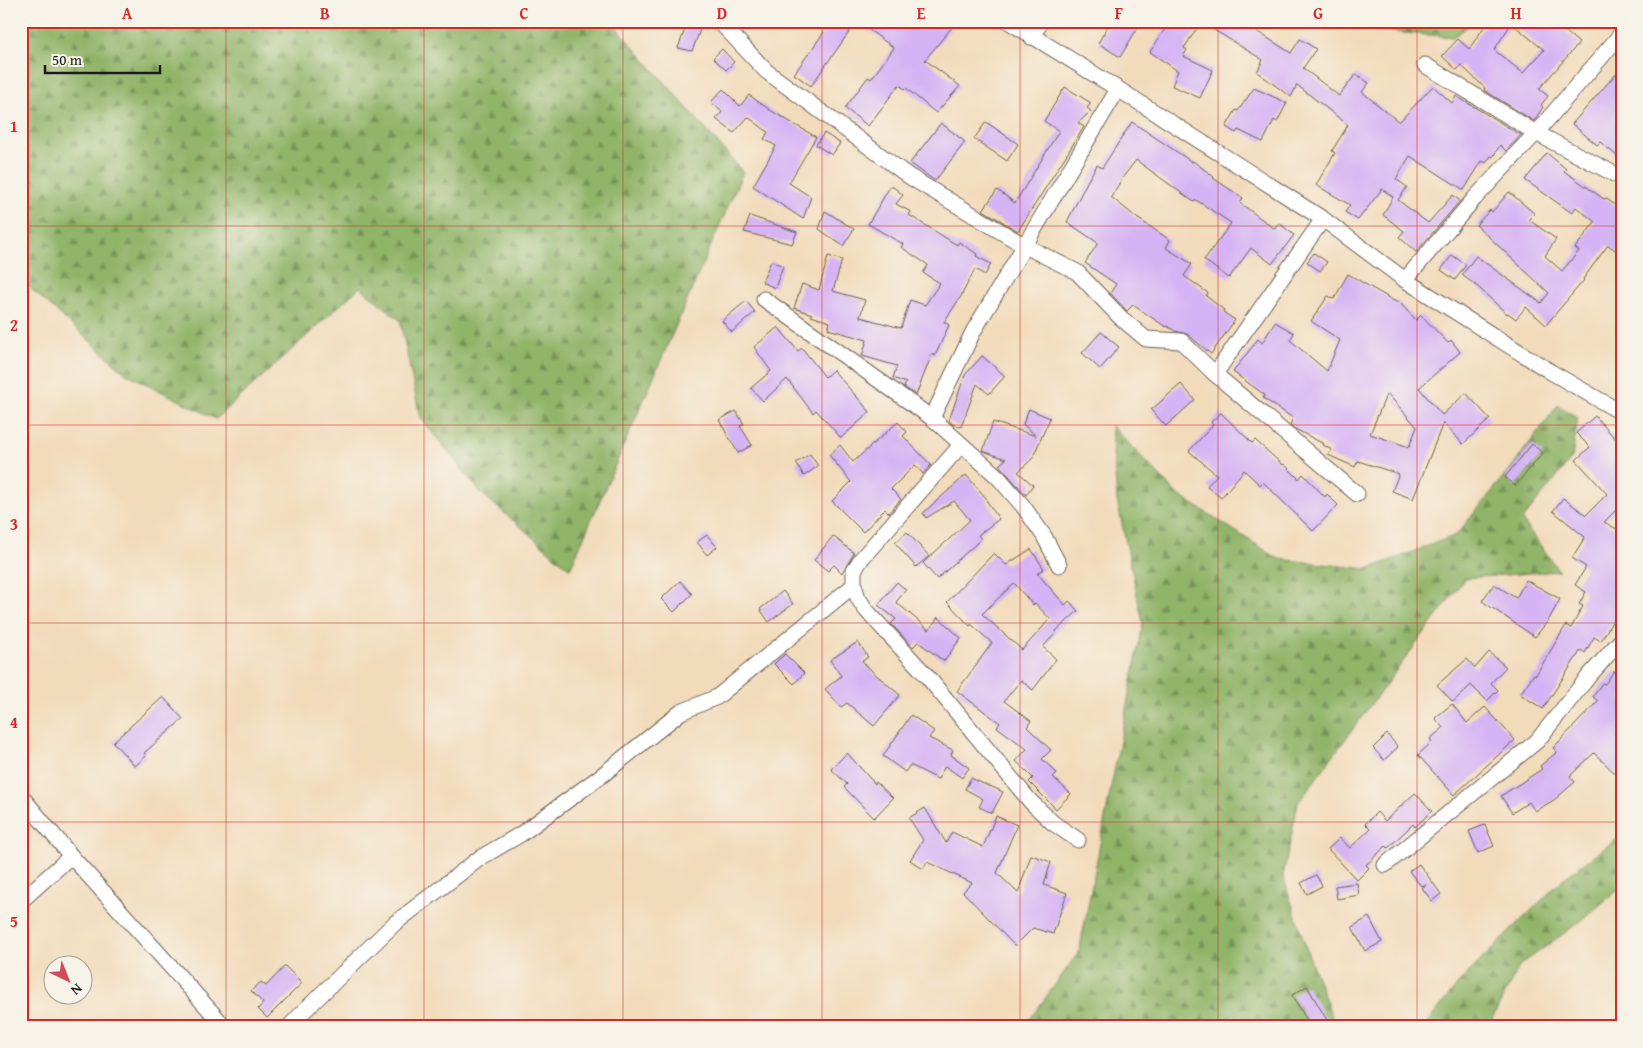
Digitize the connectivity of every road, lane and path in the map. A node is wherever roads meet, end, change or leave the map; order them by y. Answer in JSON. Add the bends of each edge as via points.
{"nodes":[{"id":1,"x":720,"y":21,"type":"edge"},
{"id":2,"x":1008,"y":21,"type":"edge"},
{"id":3,"x":1042,"y":21,"type":"edge"},
{"id":4,"x":1622,"y":33,"type":"edge"},
{"id":5,"x":1031,"y":37,"type":"junction"},
{"id":6,"x":1425,"y":64,"type":"dead end"},
{"id":7,"x":1118,"y":89,"type":"junction"},
{"id":8,"x":1536,"y":133,"type":"junction"},
{"id":9,"x":1622,"y":178,"type":"edge"},
{"id":10,"x":1324,"y":219,"type":"junction"},
{"id":11,"x":1025,"y":246,"type":"junction"},
{"id":12,"x":1405,"y":280,"type":"junction"},
{"id":13,"x":764,"y":299,"type":"dead end"},
{"id":14,"x":1215,"y":374,"type":"junction"},
{"id":15,"x":1622,"y":413,"type":"edge"},
{"id":16,"x":932,"y":418,"type":"junction"},
{"id":17,"x":962,"y":444,"type":"junction"},
{"id":18,"x":1357,"y":494,"type":"dead end"},
{"id":19,"x":1059,"y":565,"type":"dead end"},
{"id":20,"x":854,"y":585,"type":"junction"},
{"id":21,"x":1622,"y":639,"type":"edge"},
{"id":22,"x":21,"y":796,"type":"edge"},
{"id":23,"x":1078,"y":840,"type":"dead end"},
{"id":24,"x":71,"y":856,"type":"junction"},
{"id":25,"x":1385,"y":865,"type":"dead end"},
{"id":26,"x":21,"y":900,"type":"edge"},
{"id":27,"x":225,"y":1027,"type":"edge"},
{"id":28,"x":289,"y":1027,"type":"edge"}],
"edges":[{"from":1,"to":11,"type":"street","via":[[766,71],[797,94],[910,177]]},
{"from":2,"to":5,"type":"street"},
{"from":3,"to":5,"type":"street"},
{"from":4,"to":8,"type":"street"},
{"from":5,"to":7,"type":"street"},
{"from":6,"to":8,"type":"street"},
{"from":7,"to":10,"type":"street"},
{"from":7,"to":11,"type":"street"},
{"from":8,"to":9,"type":"street"},
{"from":8,"to":12,"type":"street"},
{"from":10,"to":12,"type":"street"},
{"from":10,"to":14,"type":"street"},
{"from":11,"to":14,"type":"street","via":[[1078,272],[1121,318],[1146,339],[1180,341]]},
{"from":11,"to":16,"type":"street","via":[[973,332]]},
{"from":12,"to":15,"type":"street"},
{"from":13,"to":16,"type":"street"},
{"from":14,"to":18,"type":"street"},
{"from":16,"to":17,"type":"street"},
{"from":17,"to":19,"type":"street","via":[[1023,506]]},
{"from":17,"to":20,"type":"street","via":[[862,558],[854,570]]},
{"from":20,"to":23,"type":"street","via":[[866,610],[926,675],[1030,801],[1053,823]]},
{"from":20,"to":28,"type":"street","via":[[717,697],[682,712],[601,776],[521,834],[480,858],[402,917]]},
{"from":21,"to":25,"type":"street","via":[[1537,741]]},
{"from":22,"to":24,"type":"street"},
{"from":24,"to":26,"type":"street"},
{"from":24,"to":27,"type":"street"}]}
